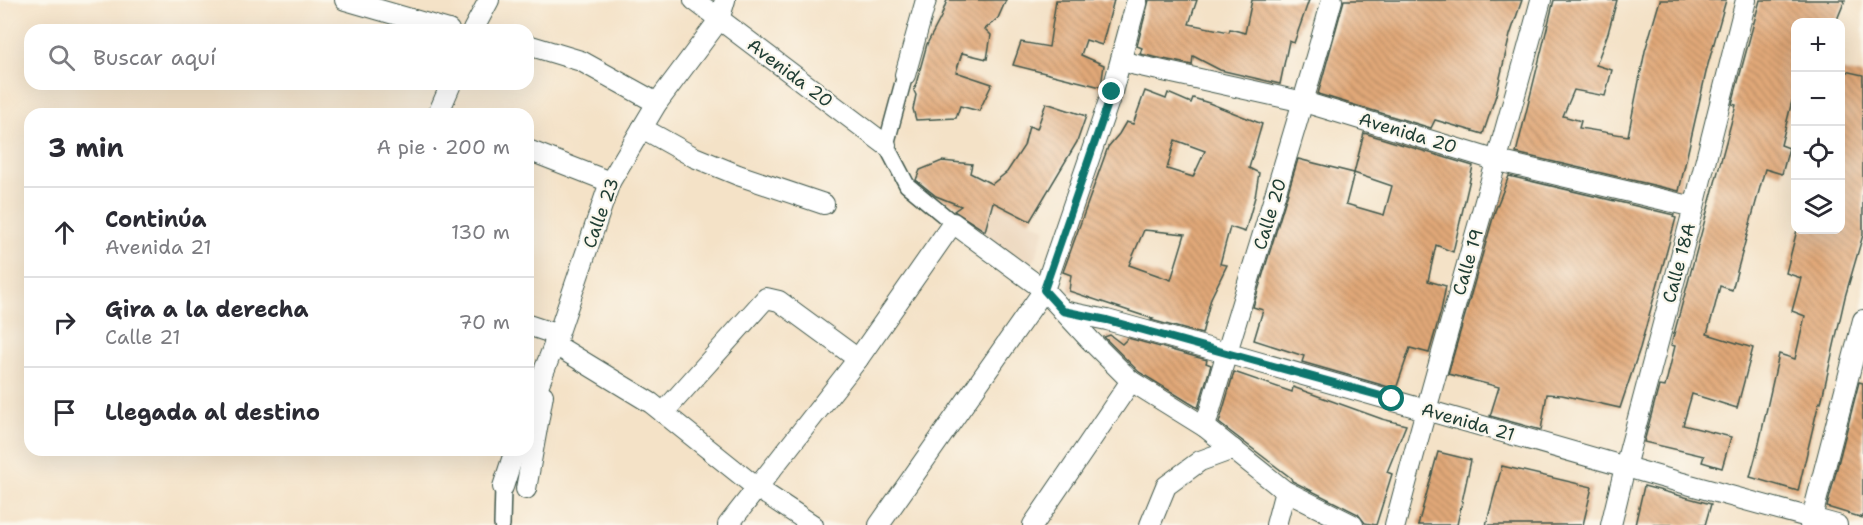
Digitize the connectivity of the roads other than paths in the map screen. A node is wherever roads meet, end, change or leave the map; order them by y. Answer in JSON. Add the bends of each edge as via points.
{"nodes":[{"id":1,"x":345,"y":0,"type":"edge"},
{"id":2,"x":489,"y":0,"type":"edge"},
{"id":3,"x":694,"y":0,"type":"edge"},
{"id":4,"x":725,"y":0,"type":"edge"},
{"id":5,"x":926,"y":0,"type":"edge"},
{"id":6,"x":1137,"y":0,"type":"edge"},
{"id":7,"x":1332,"y":0,"type":"edge"},
{"id":8,"x":1541,"y":0,"type":"edge"},
{"id":9,"x":1746,"y":0,"type":"edge"},
{"id":10,"x":719,"y":20,"type":"junction"},
{"id":11,"x":427,"y":24,"type":"edge"},
{"id":12,"x":476,"y":24,"type":"edge"},
{"id":13,"x":534,"y":47,"type":"edge"},
{"id":14,"x":1121,"y":60,"type":"junction"},
{"id":15,"x":905,"y":75,"type":"joint"},
{"id":16,"x":448,"y":90,"type":"edge"},
{"id":17,"x":1304,"y":102,"type":"junction"},
{"id":18,"x":657,"y":103,"type":"junction"},
{"id":19,"x":441,"y":108,"type":"edge"},
{"id":20,"x":642,"y":128,"type":"junction"},
{"id":21,"x":886,"y":145,"type":"junction"},
{"id":22,"x":534,"y":152,"type":"edge"},
{"id":23,"x":1498,"y":161,"type":"junction"},
{"id":24,"x":610,"y":182,"type":"junction"},
{"id":25,"x":824,"y":204,"type":"dead end"},
{"id":26,"x":1694,"y":207,"type":"junction"},
{"id":27,"x":953,"y":223,"type":"junction"},
{"id":28,"x":1044,"y":290,"type":"junction"},
{"id":29,"x":1063,"y":311,"type":"junction"},
{"id":30,"x":1863,"y":320,"type":"edge"},
{"id":31,"x":534,"y":329,"type":"edge"},
{"id":32,"x":556,"y":339,"type":"junction"},
{"id":33,"x":1226,"y":353,"type":"junction"},
{"id":34,"x":858,"y":359,"type":"junction"},
{"id":35,"x":546,"y":366,"type":"junction"},
{"id":36,"x":1131,"y":381,"type":"junction"},
{"id":37,"x":534,"y":397,"type":"edge"},
{"id":38,"x":1425,"y":410,"type":"junction"},
{"id":39,"x":663,"y":413,"type":"junction"},
{"id":40,"x":1205,"y":427,"type":"junction"},
{"id":41,"x":534,"y":446,"type":"edge"},
{"id":42,"x":1233,"y":449,"type":"junction"},
{"id":43,"x":512,"y":456,"type":"edge"},
{"id":44,"x":532,"y":456,"type":"edge"},
{"id":45,"x":1625,"y":467,"type":"junction"},
{"id":46,"x":503,"y":487,"type":"joint"},
{"id":47,"x":758,"y":488,"type":"junction"},
{"id":48,"x":526,"y":489,"type":"dead end"},
{"id":49,"x":1285,"y":491,"type":"junction"},
{"id":50,"x":1811,"y":522,"type":"edge"},
{"id":51,"x":502,"y":525,"type":"edge"},
{"id":52,"x":728,"y":525,"type":"edge"},
{"id":53,"x":813,"y":525,"type":"edge"},
{"id":54,"x":879,"y":525,"type":"edge"},
{"id":55,"x":1034,"y":525,"type":"edge"},
{"id":56,"x":1150,"y":525,"type":"edge"},
{"id":57,"x":1276,"y":525,"type":"edge"},
{"id":58,"x":1353,"y":525,"type":"edge"},
{"id":59,"x":1395,"y":525,"type":"edge"},
{"id":60,"x":1611,"y":525,"type":"edge"},
{"id":61,"x":1837,"y":525,"type":"edge"}],
"edges":[{"from":1,"to":11,"type":"street"},
{"from":2,"to":12,"type":"street"},
{"from":3,"to":10,"type":"street","name":"Avenida 20"},
{"from":4,"to":10,"type":"street","name":"Calle 23"},
{"from":5,"to":15,"type":"street"},
{"from":6,"to":14,"type":"street"},
{"from":7,"to":17,"type":"street","name":"Calle 20"},
{"from":8,"to":23,"type":"street","name":"Calle 19"},
{"from":9,"to":26,"type":"street","name":"Calle 18A"},
{"from":10,"to":18,"type":"street","name":"Calle 23"},
{"from":10,"to":21,"type":"street","name":"Avenida 20"},
{"from":13,"to":18,"type":"street","via":[[581,61]]},
{"from":14,"to":17,"type":"street","name":"Avenida 20"},
{"from":14,"to":28,"type":"street"},
{"from":15,"to":21,"type":"street"},
{"from":16,"to":19,"type":"street"},
{"from":17,"to":23,"type":"street","name":"Avenida 20"},
{"from":17,"to":33,"type":"street","name":"Calle 20"},
{"from":18,"to":20,"type":"street","name":"Calle 23"},
{"from":20,"to":24,"type":"street","name":"Calle 23"},
{"from":20,"to":25,"type":"street","via":[[694,157]]},
{"from":21,"to":27,"type":"street","via":[[907,184]]},
{"from":22,"to":24,"type":"street"},
{"from":23,"to":26,"type":"street","name":"Avenida 20"},
{"from":23,"to":38,"type":"street","name":"Calle 19"},
{"from":24,"to":32,"type":"street","name":"Calle 23"},
{"from":26,"to":45,"type":"street","name":"Calle 18A"},
{"from":27,"to":28,"type":"street"},
{"from":27,"to":34,"type":"street"},
{"from":28,"to":29,"type":"street"},
{"from":28,"to":54,"type":"street"},
{"from":29,"to":33,"type":"street","name":"Avenida 21"},
{"from":29,"to":36,"type":"street"},
{"from":30,"to":50,"type":"street"},
{"from":31,"to":32,"type":"street"},
{"from":32,"to":35,"type":"street","name":"Calle 23"},
{"from":32,"to":39,"type":"street"},
{"from":33,"to":38,"type":"street","name":"Avenida 21"},
{"from":33,"to":40,"type":"street","name":"Calle 20"},
{"from":34,"to":39,"type":"street","via":[[778,301],[766,298]]},
{"from":34,"to":47,"type":"street"},
{"from":35,"to":37,"type":"street","name":"Calle 23"},
{"from":35,"to":41,"type":"street"},
{"from":36,"to":40,"type":"street"},
{"from":36,"to":55,"type":"street"},
{"from":38,"to":45,"type":"street","name":"Avenida 21"},
{"from":38,"to":59,"type":"street","name":"Calle 19"},
{"from":39,"to":47,"type":"street"},
{"from":40,"to":42,"type":"street"},
{"from":42,"to":49,"type":"street"},
{"from":42,"to":56,"type":"street","via":[[1200,461],[1166,486]]},
{"from":43,"to":46,"type":"street"},
{"from":44,"to":48,"type":"street"},
{"from":45,"to":50,"type":"street","name":"Avenida 21"},
{"from":45,"to":60,"type":"street","name":"Calle 18A"},
{"from":46,"to":51,"type":"street"},
{"from":47,"to":52,"type":"street"},
{"from":47,"to":53,"type":"street"},
{"from":49,"to":57,"type":"street"},
{"from":49,"to":58,"type":"street"},
{"from":50,"to":61,"type":"street","name":"Avenida 21"}]}
